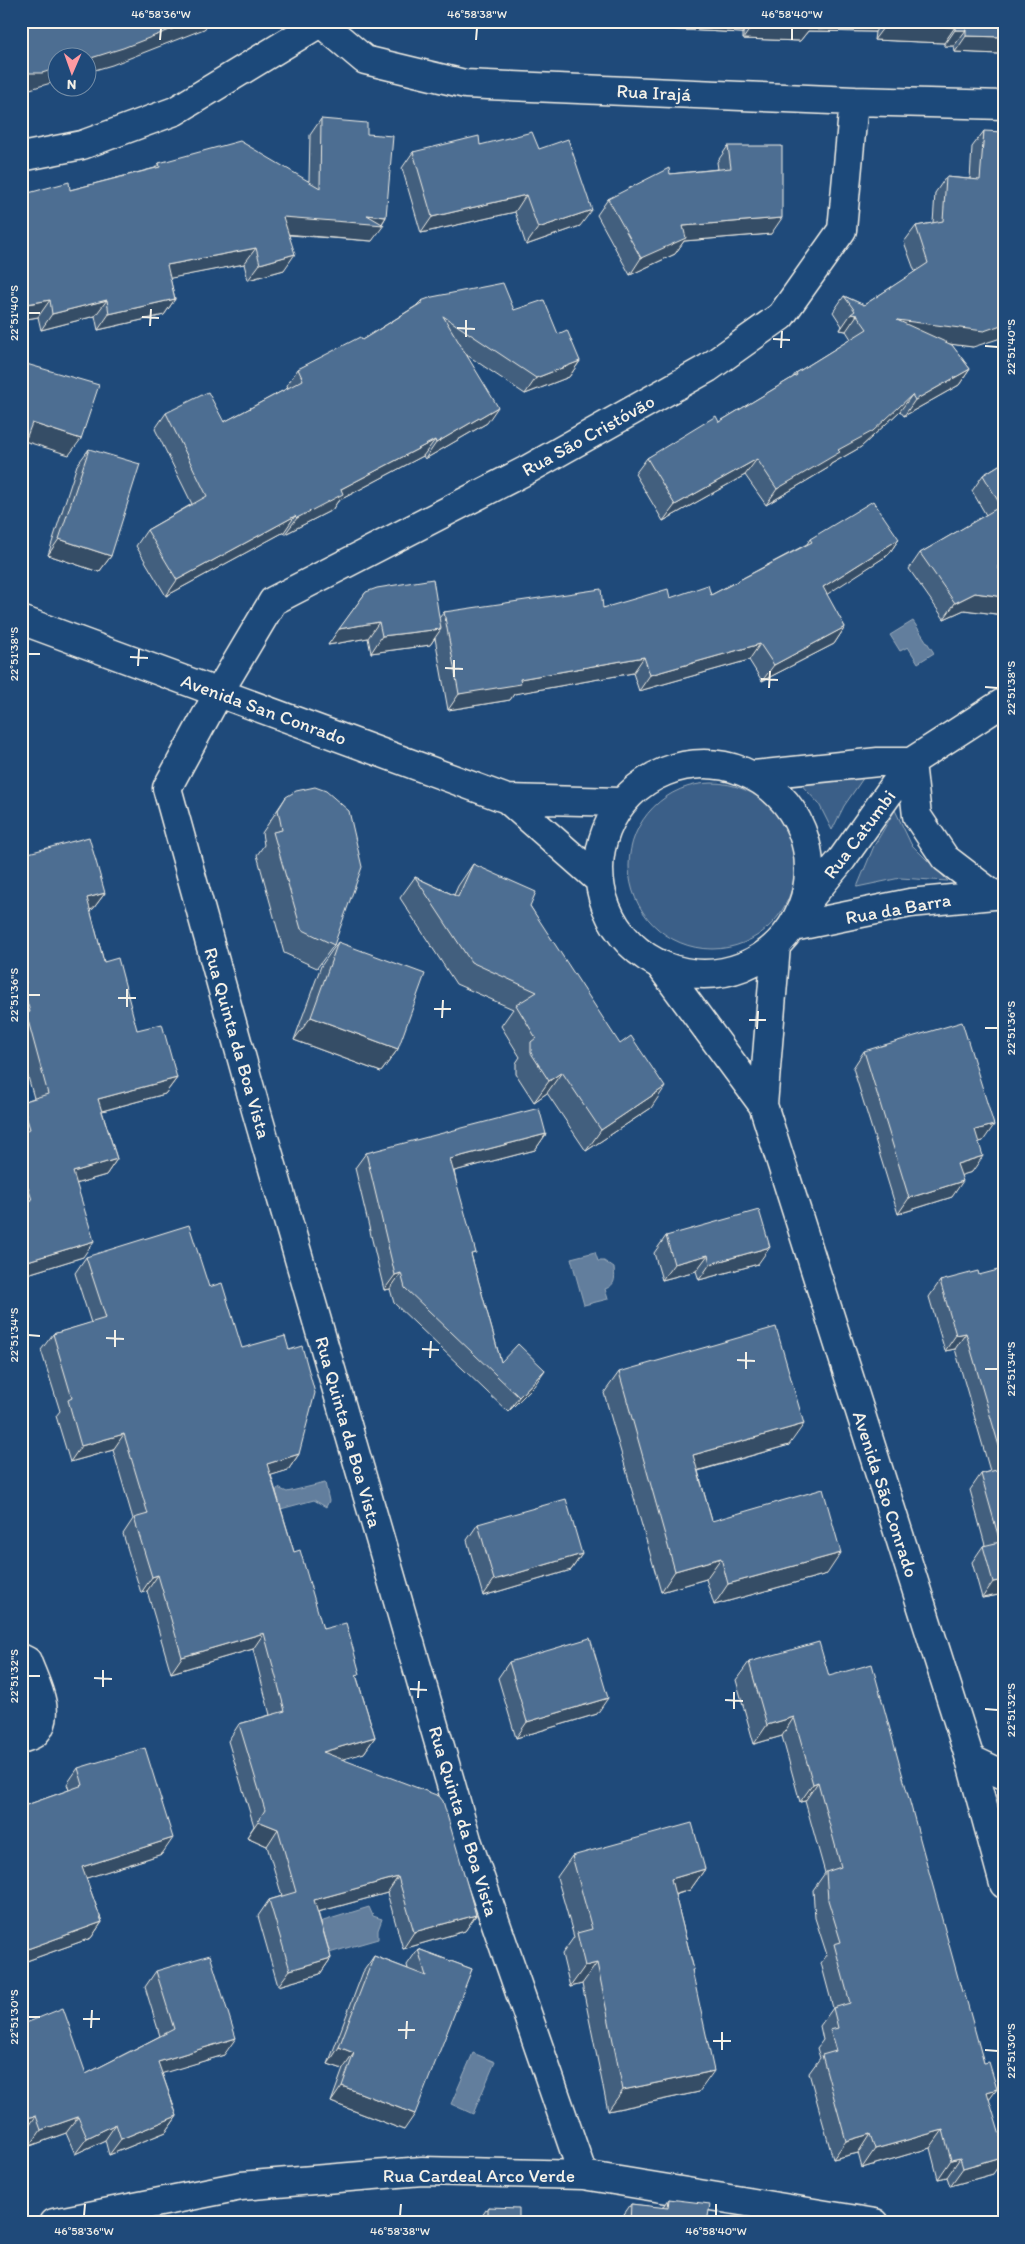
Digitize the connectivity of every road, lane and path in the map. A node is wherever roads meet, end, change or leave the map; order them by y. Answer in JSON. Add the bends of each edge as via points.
{"nodes":[{"id":1,"x":322,"y":22,"type":"edge"},
{"id":2,"x":854,"y":102,"type":"junction"},
{"id":3,"x":1004,"y":106,"type":"edge"},
{"id":4,"x":21,"y":157,"type":"edge"},
{"id":5,"x":21,"y":620,"type":"edge"},
{"id":6,"x":219,"y":692,"type":"junction"},
{"id":7,"x":1004,"y":702,"type":"edge"},
{"id":8,"x":911,"y":762,"type":"junction"},
{"id":9,"x":754,"y":775,"type":"junction"},
{"id":10,"x":507,"y":799,"type":"junction"},
{"id":11,"x":620,"y":802,"type":"junction"},
{"id":12,"x":598,"y":879,"type":"junction"},
{"id":13,"x":998,"y":894,"type":"edge"},
{"id":14,"x":791,"y":926,"type":"junction"},
{"id":15,"x":659,"y":964,"type":"junction"},
{"id":16,"x":763,"y":1105,"type":"junction"},
{"id":17,"x":21,"y":1658,"type":"edge"},
{"id":18,"x":21,"y":1739,"type":"edge"},
{"id":19,"x":970,"y":1758,"type":"junction"},
{"id":20,"x":1004,"y":1775,"type":"edge"},
{"id":21,"x":1004,"y":1884,"type":"edge"},
{"id":22,"x":583,"y":2175,"type":"junction"},
{"id":23,"x":54,"y":2223,"type":"edge"},
{"id":24,"x":875,"y":2223,"type":"edge"}],
"edges":[{"from":1,"to":2,"type":"street","name":"Rua Irajá","via":[[365,60],[465,84]]},
{"from":1,"to":4,"type":"street","via":[[174,112],[82,145]]},
{"from":2,"to":3,"type":"street","name":"Rua Irajá"},
{"from":2,"to":6,"type":"street","name":"Rua São Cristóvão","via":[[842,230],[781,316],[691,378],[525,471],[273,601]]},
{"from":5,"to":6,"type":"street","name":"Avenida San Conrado"},
{"from":6,"to":10,"type":"street","name":"Avenida San Conrado"},
{"from":6,"to":22,"type":"street","name":"Rua Quinta da Boa Vista","via":[[167,788],[256,1110],[467,1840]]},
{"from":7,"to":8,"type":"street","name":"Rua Catumbi"},
{"from":8,"to":9,"type":"street","name":"Rua Catumbi","via":[[878,762]]},
{"from":8,"to":13,"type":"street","name":"Rua Catumbi","via":[[917,816],[945,858]]},
{"from":8,"to":14,"type":"street","name":"Rua Catumbi"},
{"from":9,"to":11,"type":"street","via":[[724,765],[692,764],[661,772]]},
{"from":9,"to":14,"type":"street","name":"Avenida São Conrado","via":[[778,793],[797,816],[808,845],[810,875]]},
{"from":10,"to":11,"type":"street","name":"Avenida San Conrado"},
{"from":10,"to":12,"type":"street","name":"Avenida San Conrado"},
{"from":11,"to":12,"type":"street","via":[[601,845]]},
{"from":12,"to":15,"type":"street","via":[[609,914],[630,944]]},
{"from":13,"to":14,"type":"street","name":"Rua da Barra","via":[[910,903]]},
{"from":14,"to":15,"type":"street","via":[[750,964],[720,973],[689,974]]},
{"from":14,"to":16,"type":"street","name":"Avenida São Conrado"},
{"from":15,"to":16,"type":"street","name":"Avenida São Conrado"},
{"from":16,"to":19,"type":"street","name":"Avenida São Conrado"},
{"from":17,"to":18,"type":"street","via":[[27,1661],[42,1705],[43,1720],[35,1733]]},
{"from":19,"to":20,"type":"street"},
{"from":19,"to":21,"type":"street","name":"Avenida São Conrado"},
{"from":22,"to":23,"type":"street","name":"Rua Cardeal Arco Verde","via":[[422,2171],[241,2186]]},
{"from":22,"to":24,"type":"street","name":"Rua Cardeal Arco Verde"}]}
